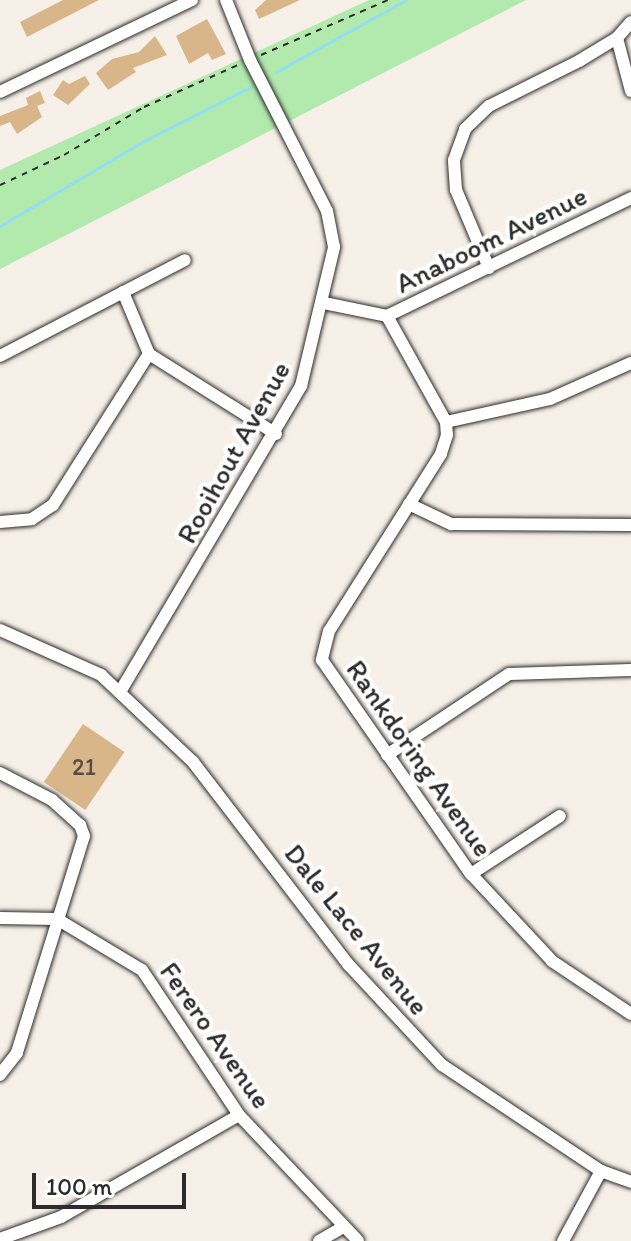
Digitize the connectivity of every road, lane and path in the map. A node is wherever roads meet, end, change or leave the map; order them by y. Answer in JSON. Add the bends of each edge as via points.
{"nodes":[{"id":1,"x":192,"y":0,"type":"edge"},
{"id":2,"x":226,"y":0,"type":"edge"},
{"id":3,"x":388,"y":0,"type":"edge"},
{"id":4,"x":631,"y":22,"type":"edge"},
{"id":5,"x":617,"y":38,"type":"junction"},
{"id":6,"x":250,"y":60,"type":"junction"},
{"id":7,"x":631,"y":91,"type":"edge"},
{"id":8,"x":0,"y":92,"type":"edge"},
{"id":9,"x":0,"y":185,"type":"edge"},
{"id":10,"x":631,"y":198,"type":"edge"},
{"id":11,"x":185,"y":260,"type":"dead end"},
{"id":12,"x":489,"y":268,"type":"junction"},
{"id":13,"x":123,"y":292,"type":"junction"},
{"id":14,"x":324,"y":303,"type":"junction"},
{"id":15,"x":387,"y":316,"type":"junction"},
{"id":16,"x":149,"y":354,"type":"junction"},
{"id":17,"x":0,"y":356,"type":"edge"},
{"id":18,"x":631,"y":363,"type":"edge"},
{"id":19,"x":446,"y":422,"type":"junction"},
{"id":20,"x":276,"y":434,"type":"junction"},
{"id":21,"x":409,"y":504,"type":"junction"},
{"id":22,"x":0,"y":522,"type":"edge"},
{"id":23,"x":631,"y":525,"type":"edge"},
{"id":24,"x":0,"y":630,"type":"edge"},
{"id":25,"x":631,"y":670,"type":"edge"},
{"id":26,"x":120,"y":692,"type":"junction"},
{"id":27,"x":387,"y":755,"type":"junction"},
{"id":28,"x":0,"y":773,"type":"edge"},
{"id":29,"x":560,"y":816,"type":"dead end"},
{"id":30,"x":471,"y":874,"type":"junction"},
{"id":31,"x":0,"y":918,"type":"edge"},
{"id":32,"x":57,"y":919,"type":"junction"},
{"id":33,"x":631,"y":1014,"type":"edge"},
{"id":34,"x":2,"y":1074,"type":"edge"},
{"id":35,"x":239,"y":1115,"type":"junction"},
{"id":36,"x":601,"y":1171,"type":"junction"},
{"id":37,"x":631,"y":1182,"type":"edge"},
{"id":38,"x":343,"y":1227,"type":"junction"},
{"id":39,"x":0,"y":1239,"type":"edge"},
{"id":40,"x":319,"y":1241,"type":"edge"},
{"id":41,"x":358,"y":1241,"type":"edge"},
{"id":42,"x":563,"y":1241,"type":"edge"}],
"edges":[{"from":1,"to":8,"type":"street"},
{"from":2,"to":6,"type":"street","name":"Rooihout Avenue"},
{"from":3,"to":6,"type":"path"},
{"from":4,"to":5,"type":"street"},
{"from":5,"to":7,"type":"street"},
{"from":5,"to":12,"type":"street","via":[[489,106],[465,129],[454,160],[456,190]]},
{"from":6,"to":9,"type":"path","via":[[144,107],[64,155]]},
{"from":6,"to":14,"type":"street","name":"Rooihout Avenue","via":[[332,224],[334,247]]},
{"from":10,"to":12,"type":"street","name":"Anaboom Avenue"},
{"from":11,"to":13,"type":"street"},
{"from":12,"to":15,"type":"street","name":"Anaboom Avenue"},
{"from":13,"to":16,"type":"street"},
{"from":13,"to":17,"type":"street"},
{"from":14,"to":15,"type":"street","name":"Anaboom Avenue"},
{"from":14,"to":20,"type":"street","name":"Rooihout Avenue","via":[[308,370]]},
{"from":15,"to":19,"type":"street"},
{"from":16,"to":20,"type":"street"},
{"from":16,"to":22,"type":"street","via":[[53,505],[32,519]]},
{"from":18,"to":19,"type":"street","via":[[550,399]]},
{"from":19,"to":21,"type":"street","name":"Rankdoring Avenue","via":[[441,454]]},
{"from":20,"to":26,"type":"street","name":"Rooihout Avenue"},
{"from":21,"to":23,"type":"street","via":[[451,524]]},
{"from":21,"to":27,"type":"street","name":"Rankdoring Avenue","via":[[329,631],[322,653],[329,673]]},
{"from":24,"to":26,"type":"street","name":"Dale Lace Avenue","via":[[90,670]]},
{"from":25,"to":27,"type":"street","via":[[509,674]]},
{"from":26,"to":36,"type":"street","name":"Dale Lace Avenue","via":[[209,779],[355,973],[433,1056],[455,1076]]},
{"from":27,"to":30,"type":"street","name":"Rankdoring Avenue"},
{"from":28,"to":32,"type":"street","via":[[52,800],[83,829]]},
{"from":29,"to":30,"type":"street"},
{"from":30,"to":33,"type":"street","name":"Rankdoring Avenue","via":[[552,961]]},
{"from":31,"to":32,"type":"street","name":"Ferero Avenue"},
{"from":32,"to":34,"type":"street","via":[[17,1053]]},
{"from":32,"to":35,"type":"street","name":"Ferero Avenue","via":[[114,951],[153,982]]},
{"from":35,"to":38,"type":"street","name":"Ferero Avenue"},
{"from":35,"to":39,"type":"street","via":[[61,1217]]},
{"from":36,"to":37,"type":"street","name":"Dale Lace Avenue"},
{"from":36,"to":42,"type":"street"},
{"from":38,"to":40,"type":"street"},
{"from":38,"to":41,"type":"street","name":"Ferero Avenue"}]}
